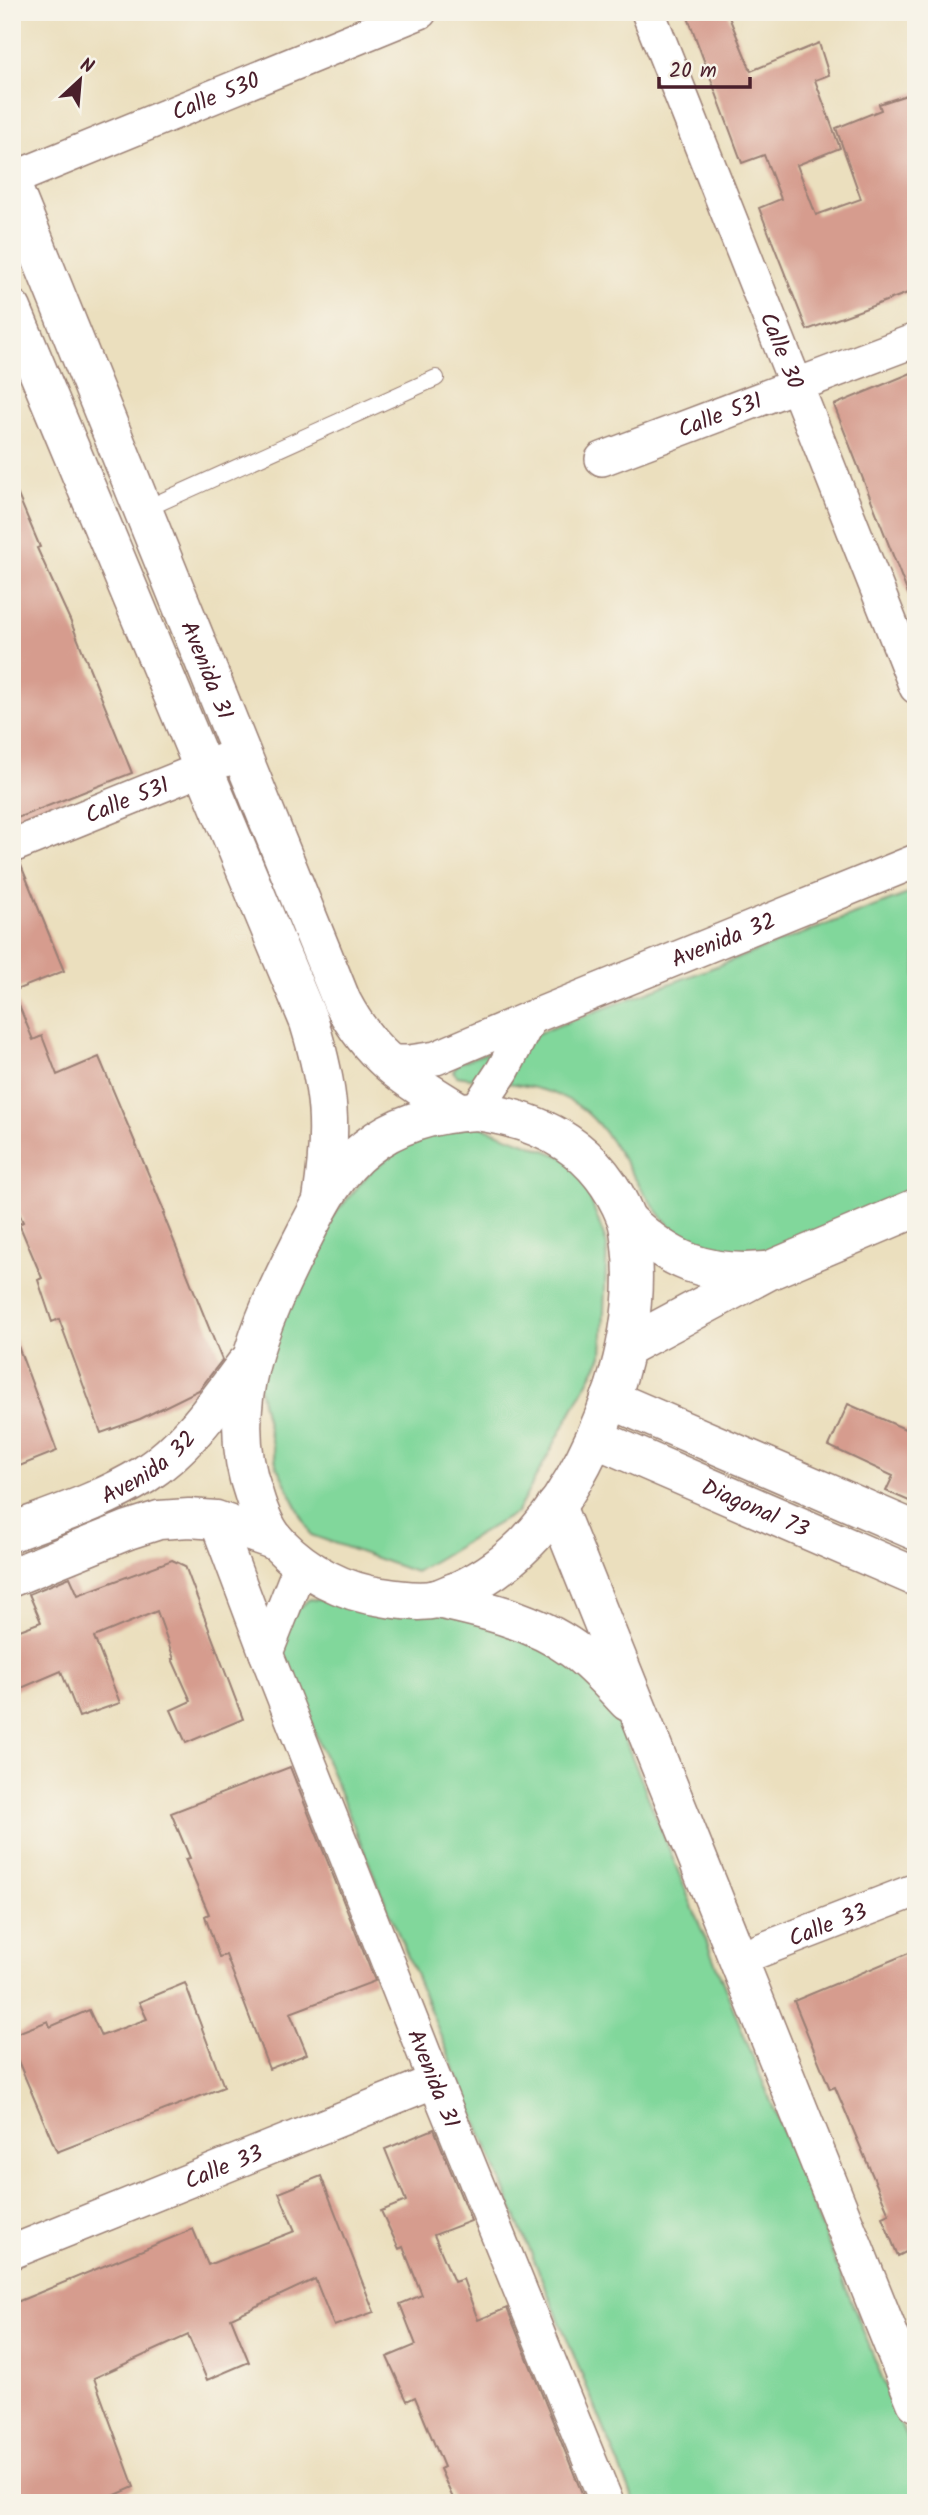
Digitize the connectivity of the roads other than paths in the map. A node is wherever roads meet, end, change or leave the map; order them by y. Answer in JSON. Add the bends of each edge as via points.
{"nodes":[{"id":1,"x":420,"y":12,"type":"edge"},
{"id":2,"x":648,"y":12,"type":"edge"},
{"id":3,"x":12,"y":179,"type":"edge"},
{"id":4,"x":12,"y":186,"type":"edge"},
{"id":5,"x":12,"y":309,"type":"edge"},
{"id":6,"x":916,"y":340,"type":"edge"},
{"id":7,"x":436,"y":378,"type":"dead end"},
{"id":8,"x":796,"y":386,"type":"junction"},
{"id":9,"x":602,"y":458,"type":"dead end"},
{"id":10,"x":143,"y":510,"type":"junction"},
{"id":11,"x":916,"y":687,"type":"edge"},
{"id":12,"x":240,"y":753,"type":"junction"},
{"id":13,"x":205,"y":769,"type":"junction"},
{"id":14,"x":12,"y":846,"type":"edge"},
{"id":15,"x":916,"y":861,"type":"edge"},
{"id":16,"x":530,"y":1018,"type":"junction"},
{"id":17,"x":385,"y":1062,"type":"junction"},
{"id":18,"x":468,"y":1111,"type":"junction"},
{"id":19,"x":321,"y":1202,"type":"junction"},
{"id":20,"x":916,"y":1208,"type":"edge"},
{"id":21,"x":628,"y":1222,"type":"junction"},
{"id":22,"x":768,"y":1271,"type":"junction"},
{"id":23,"x":626,"y":1347,"type":"junction"},
{"id":24,"x":251,"y":1358,"type":"junction"},
{"id":25,"x":610,"y":1399,"type":"junction"},
{"id":26,"x":594,"y":1438,"type":"junction"},
{"id":27,"x":556,"y":1506,"type":"junction"},
{"id":28,"x":216,"y":1520,"type":"junction"},
{"id":29,"x":916,"y":1531,"type":"edge"},
{"id":30,"x":12,"y":1532,"type":"edge"},
{"id":31,"x":288,"y":1552,"type":"junction"},
{"id":32,"x":12,"y":1577,"type":"edge"},
{"id":33,"x":916,"y":1577,"type":"edge"},
{"id":34,"x":437,"y":1599,"type":"junction"},
{"id":35,"x":266,"y":1653,"type":"junction"},
{"id":36,"x":641,"y":1717,"type":"junction"},
{"id":37,"x":916,"y":1890,"type":"edge"},
{"id":38,"x":738,"y":1959,"type":"junction"},
{"id":39,"x":435,"y":2081,"type":"junction"},
{"id":40,"x":12,"y":2252,"type":"edge"},
{"id":41,"x":916,"y":2402,"type":"edge"},
{"id":42,"x":607,"y":2503,"type":"edge"}],
"edges":[{"from":1,"to":3,"type":"street","name":"Calle 530"},
{"from":2,"to":8,"type":"street","name":"Calle 30"},
{"from":4,"to":10,"type":"main road","name":"Avenida 31"},
{"from":5,"to":13,"type":"main road","name":"Avenida 31"},
{"from":6,"to":8,"type":"street","name":"Calle 531"},
{"from":7,"to":10,"type":"lane"},
{"from":8,"to":9,"type":"street","name":"Calle 531"},
{"from":8,"to":11,"type":"street","name":"Calle 30"},
{"from":10,"to":12,"type":"main road","name":"Avenida 31"},
{"from":12,"to":13,"type":"street","name":"Calle 531"},
{"from":12,"to":17,"type":"main road","name":"Avenida 31","via":[[342,1002],[355,1027]]},
{"from":13,"to":14,"type":"street","name":"Calle 531"},
{"from":13,"to":19,"type":"main road","name":"Avenida 31","via":[[320,1055],[330,1127]]},
{"from":15,"to":16,"type":"street","name":"Avenida 32"},
{"from":16,"to":17,"type":"street","name":"Avenida 32","via":[[436,1058]]},
{"from":16,"to":18,"type":"street","via":[[503,1070]]},
{"from":17,"to":18,"type":"main road","name":"Avenida 31"},
{"from":18,"to":19,"type":"main road","via":[[426,1117],[394,1129],[365,1148]]},
{"from":18,"to":21,"type":"main road","via":[[509,1116],[540,1126],[569,1143],[607,1183]]},
{"from":19,"to":24,"type":"main road","via":[[276,1290]]},
{"from":20,"to":22,"type":"main road"},
{"from":21,"to":22,"type":"main road","via":[[650,1242],[696,1266],[737,1273]]},
{"from":21,"to":23,"type":"main road","via":[[633,1305]]},
{"from":22,"to":23,"type":"main road"},
{"from":23,"to":25,"type":"main road"},
{"from":24,"to":30,"type":"main road","name":"Avenida 32","via":[[180,1446],[146,1474],[109,1494]]},
{"from":24,"to":31,"type":"main road","via":[[242,1398],[241,1440],[248,1480],[259,1511]]},
{"from":25,"to":26,"type":"main road"},
{"from":25,"to":29,"type":"main road","name":"Diagonal 73"},
{"from":26,"to":27,"type":"main road"},
{"from":26,"to":33,"type":"main road","name":"Diagonal 73"},
{"from":27,"to":34,"type":"main road","via":[[510,1560],[480,1581]]},
{"from":27,"to":36,"type":"main road"},
{"from":28,"to":31,"type":"main road","name":"Avenida 32","via":[[243,1528]]},
{"from":28,"to":32,"type":"main road","name":"Avenida 32","via":[[159,1520]]},
{"from":28,"to":35,"type":"street","name":"Avenida 31"},
{"from":31,"to":34,"type":"main road","name":"Avenida 32","via":[[334,1583],[370,1596]]},
{"from":31,"to":35,"type":"street"},
{"from":34,"to":36,"type":"main road","via":[[548,1634],[602,1674]]},
{"from":35,"to":39,"type":"street","name":"Avenida 31"},
{"from":36,"to":38,"type":"main road"},
{"from":37,"to":38,"type":"street","name":"Calle 33"},
{"from":38,"to":41,"type":"main road"},
{"from":39,"to":40,"type":"street","name":"Calle 33"},
{"from":39,"to":42,"type":"street","name":"Avenida 31"}]}
